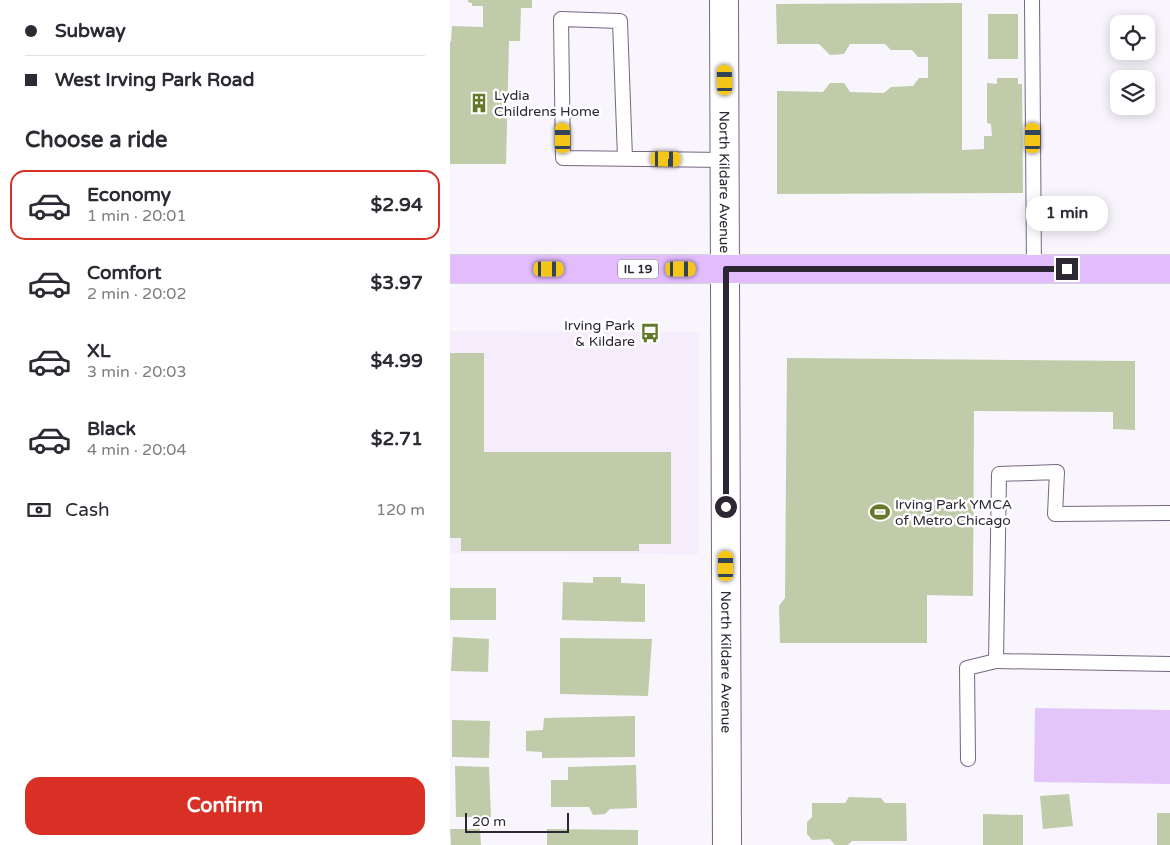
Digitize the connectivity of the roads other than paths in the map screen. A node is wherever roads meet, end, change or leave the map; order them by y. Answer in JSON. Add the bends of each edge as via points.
{"nodes":[{"id":1,"x":724,"y":0,"type":"edge"},
{"id":2,"x":1032,"y":0,"type":"edge"},
{"id":3,"x":625,"y":158,"type":"junction"},
{"id":4,"x":726,"y":160,"type":"junction"},
{"id":5,"x":450,"y":269,"type":"edge"},
{"id":6,"x":726,"y":269,"type":"junction"},
{"id":7,"x":1034,"y":269,"type":"junction"},
{"id":8,"x":1170,"y":269,"type":"edge"},
{"id":9,"x":1170,"y":514,"type":"edge"},
{"id":10,"x":996,"y":661,"type":"junction"},
{"id":11,"x":1170,"y":664,"type":"edge"},
{"id":12,"x":968,"y":759,"type":"dead end"},
{"id":13,"x":727,"y":845,"type":"edge"}],
"edges":[{"from":1,"to":4,"type":"street","name":"North Kildare Avenue"},
{"from":2,"to":7,"type":"lane"},
{"from":3,"to":3,"type":"lane","via":[[563,158],[561,19],[620,20]]},
{"from":3,"to":4,"type":"lane"},
{"from":4,"to":6,"type":"street","name":"North Kildare Avenue"},
{"from":5,"to":6,"type":"main road","number":"IL 19"},
{"from":6,"to":7,"type":"main road","number":"IL 19"},
{"from":6,"to":13,"type":"street","name":"North Kildare Avenue"},
{"from":7,"to":8,"type":"main road","number":"IL 19"},
{"from":9,"to":10,"type":"lane","via":[[1055,514],[1057,472],[999,474]]},
{"from":10,"to":11,"type":"lane"},
{"from":10,"to":12,"type":"lane","via":[[967,668]]}]}
